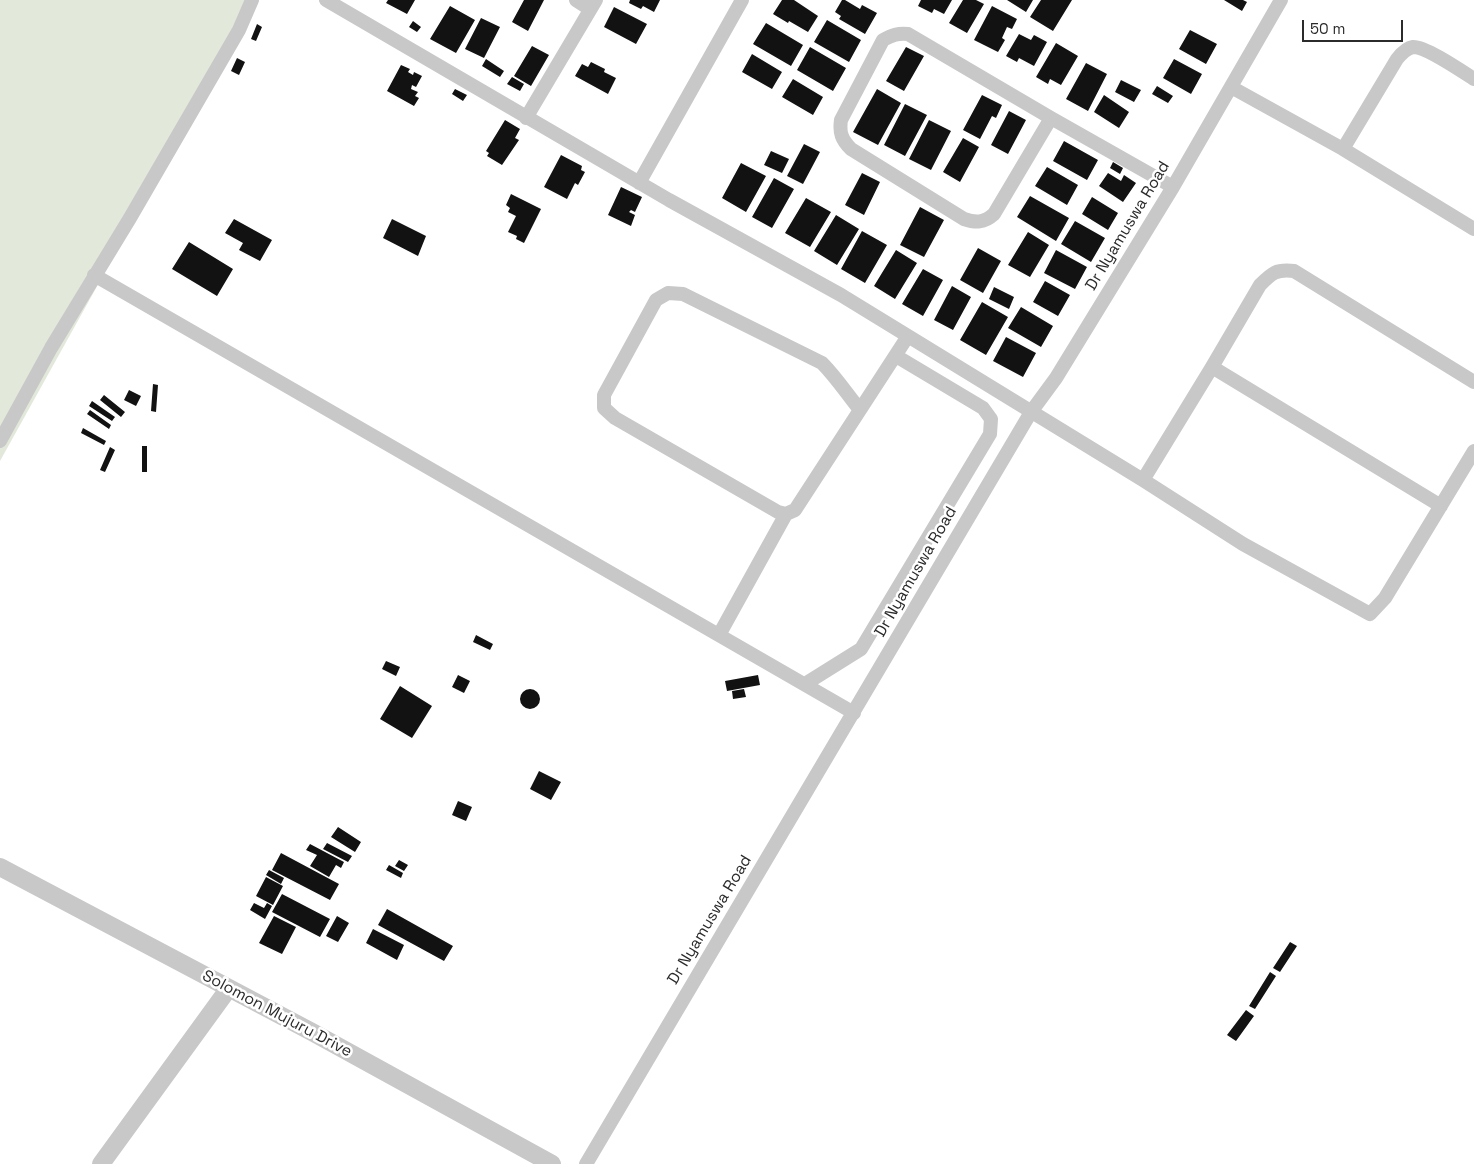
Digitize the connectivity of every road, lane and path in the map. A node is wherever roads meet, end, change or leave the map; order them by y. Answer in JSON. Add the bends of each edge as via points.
{"nodes":[{"id":1,"x":252,"y":0,"type":"edge"},
{"id":2,"x":326,"y":0,"type":"edge"},
{"id":3,"x":576,"y":0,"type":"edge"},
{"id":4,"x":742,"y":0,"type":"edge"},
{"id":5,"x":1281,"y":0,"type":"edge"},
{"id":6,"x":593,"y":4,"type":"edge"},
{"id":7,"x":1474,"y":79,"type":"edge"},
{"id":8,"x":1231,"y":87,"type":"junction"},
{"id":9,"x":526,"y":118,"type":"junction"},
{"id":10,"x":1051,"y":118,"type":"junction"},
{"id":11,"x":1343,"y":149,"type":"junction"},
{"id":12,"x":639,"y":183,"type":"junction"},
{"id":13,"x":1173,"y":186,"type":"junction"},
{"id":14,"x":1474,"y":228,"type":"edge"},
{"id":15,"x":94,"y":275,"type":"junction"},
{"id":16,"x":908,"y":336,"type":"junction"},
{"id":17,"x":896,"y":356,"type":"junction"},
{"id":18,"x":1212,"y":367,"type":"junction"},
{"id":19,"x":1474,"y":382,"type":"edge"},
{"id":20,"x":860,"y":410,"type":"junction"},
{"id":21,"x":1032,"y":412,"type":"junction"},
{"id":22,"x":0,"y":440,"type":"edge"},
{"id":23,"x":1474,"y":452,"type":"edge"},
{"id":24,"x":1143,"y":480,"type":"junction"},
{"id":25,"x":1442,"y":506,"type":"junction"},
{"id":26,"x":786,"y":514,"type":"junction"},
{"id":27,"x":719,"y":635,"type":"junction"},
{"id":28,"x":805,"y":684,"type":"junction"},
{"id":29,"x":854,"y":713,"type":"junction"},
{"id":30,"x":0,"y":867,"type":"edge"},
{"id":31,"x":229,"y":988,"type":"junction"},
{"id":32,"x":101,"y":1164,"type":"edge"},
{"id":33,"x":552,"y":1164,"type":"edge"},
{"id":34,"x":586,"y":1164,"type":"edge"}],
"edges":[{"from":1,"to":15,"type":"street","via":[[239,30]]},
{"from":2,"to":9,"type":"street"},
{"from":3,"to":6,"type":"street"},
{"from":4,"to":12,"type":"street"},
{"from":5,"to":8,"type":"street","name":"Dr Nyamuswa Road"},
{"from":6,"to":9,"type":"street"},
{"from":7,"to":11,"type":"street","via":[[1425,50],[1414,47],[1405,51]]},
{"from":8,"to":11,"type":"street"},
{"from":8,"to":13,"type":"street","name":"Dr Nyamuswa Road"},
{"from":9,"to":12,"type":"street"},
{"from":10,"to":10,"type":"street","via":[[908,34],[900,33],[883,40],[841,120],[840,129],[841,137],[851,149],[964,219],[979,222],[994,214]]},
{"from":10,"to":13,"type":"street"},
{"from":11,"to":14,"type":"street"},
{"from":12,"to":16,"type":"street","via":[[841,295]]},
{"from":13,"to":21,"type":"street","name":"Dr Nyamuswa Road"},
{"from":15,"to":22,"type":"street"},
{"from":15,"to":27,"type":"street"},
{"from":16,"to":17,"type":"street"},
{"from":16,"to":21,"type":"street"},
{"from":17,"to":20,"type":"street"},
{"from":17,"to":28,"type":"street","via":[[983,408],[991,419],[990,434],[861,649]]},
{"from":18,"to":19,"type":"street","via":[[1260,285],[1282,269],[1294,271]]},
{"from":18,"to":24,"type":"street"},
{"from":18,"to":25,"type":"street"},
{"from":20,"to":26,"type":"street","via":[[795,510]]},
{"from":20,"to":26,"type":"street","via":[[822,363],[683,294],[668,293],[656,300],[604,395],[604,408],[615,418]]},
{"from":21,"to":24,"type":"street"},
{"from":21,"to":29,"type":"street","name":"Dr Nyamuswa Road"},
{"from":23,"to":25,"type":"street"},
{"from":24,"to":25,"type":"street","via":[[1243,544],[1370,614],[1385,598]]},
{"from":26,"to":27,"type":"street"},
{"from":27,"to":28,"type":"street"},
{"from":28,"to":29,"type":"street"},
{"from":29,"to":34,"type":"street","name":"Dr Nyamuswa Road"},
{"from":30,"to":31,"type":"street","name":"Solomon Mujuru Drive"},
{"from":31,"to":32,"type":"street"},
{"from":31,"to":33,"type":"street","name":"Solomon Mujuru Drive"}]}
